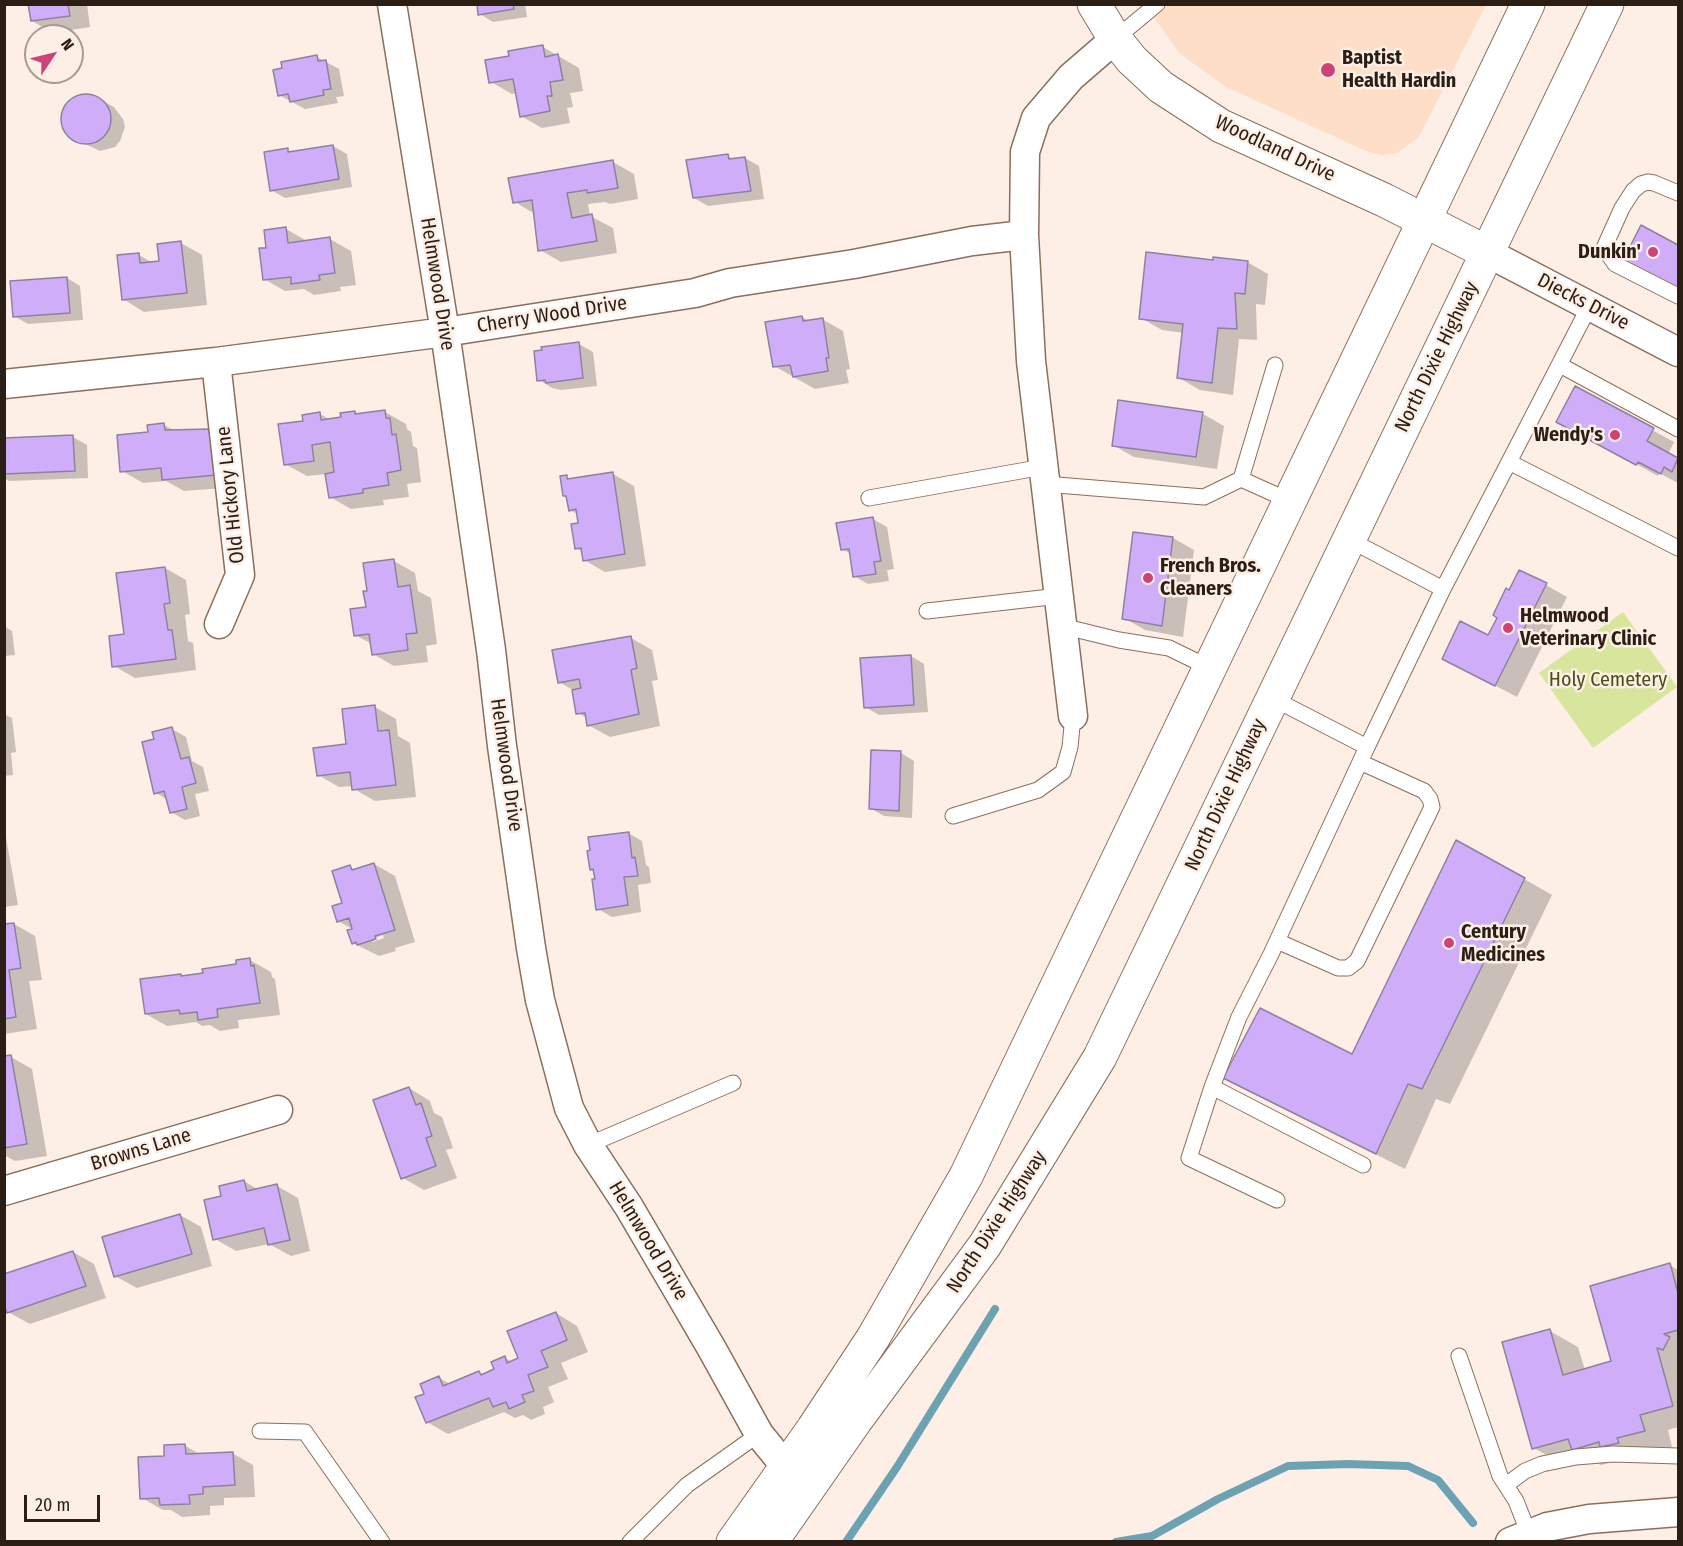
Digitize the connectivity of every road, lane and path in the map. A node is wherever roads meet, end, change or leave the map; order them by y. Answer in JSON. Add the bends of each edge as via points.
{"nodes":[{"id":1,"x":392,"y":4,"type":"edge"},
{"id":2,"x":1094,"y":4,"type":"edge"},
{"id":3,"x":1157,"y":4,"type":"edge"},
{"id":4,"x":1528,"y":4,"type":"edge"},
{"id":5,"x":1607,"y":4,"type":"edge"},
{"id":6,"x":1115,"y":39,"type":"junction"},
{"id":7,"x":1678,"y":193,"type":"edge"},
{"id":8,"x":1424,"y":220,"type":"junction"},
{"id":9,"x":1024,"y":236,"type":"junction"},
{"id":10,"x":1488,"y":253,"type":"junction"},
{"id":11,"x":1678,"y":297,"type":"edge"},
{"id":12,"x":1590,"y":305,"type":"junction"},
{"id":13,"x":445,"y":332,"type":"junction"},
{"id":14,"x":1678,"y":352,"type":"edge"},
{"id":15,"x":216,"y":362,"type":"junction"},
{"id":16,"x":1275,"y":365,"type":"dead end"},
{"id":17,"x":1560,"y":366,"type":"junction"},
{"id":18,"x":4,"y":384,"type":"edge"},
{"id":19,"x":1678,"y":429,"type":"edge"},
{"id":20,"x":1509,"y":462,"type":"junction"},
{"id":21,"x":1044,"y":476,"type":"junction"},
{"id":22,"x":1241,"y":479,"type":"junction"},
{"id":23,"x":869,"y":498,"type":"dead end"},
{"id":24,"x":1290,"y":501,"type":"junction"},
{"id":25,"x":1348,"y":539,"type":"junction"},
{"id":26,"x":1678,"y":548,"type":"edge"},
{"id":27,"x":1443,"y":589,"type":"junction"},
{"id":28,"x":1059,"y":596,"type":"junction"},
{"id":29,"x":927,"y":611,"type":"dead end"},
{"id":30,"x":219,"y":624,"type":"dead end"},
{"id":31,"x":1062,"y":626,"type":"junction"},
{"id":32,"x":1210,"y":668,"type":"junction"},
{"id":33,"x":1272,"y":698,"type":"junction"},
{"id":34,"x":1073,"y":716,"type":"joint"},
{"id":35,"x":1366,"y":747,"type":"junction"},
{"id":36,"x":1360,"y":762,"type":"junction"},
{"id":37,"x":953,"y":816,"type":"dead end"},
{"id":38,"x":1277,"y":941,"type":"junction"},
{"id":39,"x":734,"y":1083,"type":"dead end"},
{"id":40,"x":1212,"y":1087,"type":"junction"},
{"id":41,"x":279,"y":1110,"type":"dead end"},
{"id":42,"x":588,"y":1145,"type":"junction"},
{"id":43,"x":1364,"y":1165,"type":"dead end"},
{"id":44,"x":4,"y":1191,"type":"edge"},
{"id":45,"x":1277,"y":1200,"type":"dead end"},
{"id":46,"x":1459,"y":1356,"type":"dead end"},
{"id":47,"x":260,"y":1431,"type":"dead end"},
{"id":48,"x":759,"y":1434,"type":"junction"},
{"id":49,"x":1678,"y":1456,"type":"edge"},
{"id":50,"x":786,"y":1467,"type":"junction"},
{"id":51,"x":1506,"y":1485,"type":"junction"},
{"id":52,"x":1678,"y":1512,"type":"edge"},
{"id":53,"x":1519,"y":1538,"type":"edge"},
{"id":54,"x":382,"y":1542,"type":"edge"},
{"id":55,"x":630,"y":1542,"type":"edge"},
{"id":56,"x":733,"y":1542,"type":"edge"},
{"id":57,"x":771,"y":1542,"type":"edge"}],
"edges":[{"from":1,"to":13,"type":"street","name":"Helmwood Drive"},
{"from":2,"to":6,"type":"main road","name":"Woodland Drive"},
{"from":3,"to":6,"type":"lane"},
{"from":4,"to":8,"type":"main road"},
{"from":5,"to":10,"type":"main road","name":"North Dixie Highway"},
{"from":6,"to":8,"type":"main road","name":"Woodland Drive","via":[[1161,87],[1221,126]]},
{"from":6,"to":9,"type":"street","via":[[1071,76],[1036,118],[1025,152]]},
{"from":7,"to":11,"type":"lane","via":[[1654,183],[1641,184],[1622,208],[1604,248],[1615,264]]},
{"from":8,"to":10,"type":"main road","name":"Woodland Drive"},
{"from":8,"to":24,"type":"main road"},
{"from":9,"to":13,"type":"street","name":"Cherry Wood Drive","via":[[972,241],[730,283],[695,293]]},
{"from":9,"to":21,"type":"street","via":[[1031,361]]},
{"from":10,"to":12,"type":"street","name":"Diecks Drive"},
{"from":10,"to":25,"type":"main road","name":"North Dixie Highway"},
{"from":12,"to":14,"type":"street","name":"Diecks Drive"},
{"from":12,"to":17,"type":"lane"},
{"from":13,"to":15,"type":"street","name":"Cherry Wood Drive"},
{"from":13,"to":42,"type":"street","name":"Helmwood Drive","via":[[540,1000],[569,1108]]},
{"from":15,"to":18,"type":"street","name":"Cherry Wood Drive"},
{"from":15,"to":30,"type":"street","name":"Old Hickory Lane","via":[[240,576]]},
{"from":16,"to":22,"type":"lane"},
{"from":17,"to":19,"type":"lane"},
{"from":17,"to":20,"type":"lane"},
{"from":20,"to":26,"type":"lane"},
{"from":20,"to":27,"type":"lane"},
{"from":21,"to":22,"type":"lane","via":[[1204,497]]},
{"from":21,"to":23,"type":"lane"},
{"from":21,"to":28,"type":"street"},
{"from":22,"to":24,"type":"lane"},
{"from":24,"to":32,"type":"main road"},
{"from":25,"to":27,"type":"lane"},
{"from":25,"to":33,"type":"main road","name":"North Dixie Highway"},
{"from":27,"to":35,"type":"lane"},
{"from":28,"to":29,"type":"lane"},
{"from":28,"to":31,"type":"street"},
{"from":31,"to":32,"type":"lane","via":[[1169,648]]},
{"from":31,"to":34,"type":"street"},
{"from":32,"to":50,"type":"main road","via":[[966,1176],[873,1338]]},
{"from":33,"to":35,"type":"lane"},
{"from":33,"to":57,"type":"main road","name":"North Dixie Highway","via":[[1100,1056],[1042,1155],[985,1245],[855,1420]]},
{"from":34,"to":37,"type":"lane","via":[[1063,772],[1038,790]]},
{"from":35,"to":36,"type":"lane"},
{"from":36,"to":38,"type":"lane"},
{"from":36,"to":38,"type":"lane","via":[[1424,791],[1432,807],[1357,961],[1348,968],[1338,968]]},
{"from":38,"to":40,"type":"lane","via":[[1239,1017]]},
{"from":39,"to":42,"type":"lane"},
{"from":40,"to":43,"type":"lane"},
{"from":40,"to":45,"type":"lane","via":[[1189,1158]]},
{"from":41,"to":44,"type":"street","name":"Browns Lane"},
{"from":42,"to":48,"type":"street","name":"Helmwood Drive","via":[[656,1252]]},
{"from":46,"to":51,"type":"lane"},
{"from":47,"to":54,"type":"lane","via":[[305,1432]]},
{"from":48,"to":50,"type":"street","name":"Helmwood Drive"},
{"from":48,"to":55,"type":"lane","via":[[687,1485]]},
{"from":49,"to":51,"type":"lane","via":[[1576,1457],[1542,1464]]},
{"from":50,"to":56,"type":"main road"},
{"from":51,"to":53,"type":"lane","via":[[1516,1501]]},
{"from":52,"to":53,"type":"street","via":[[1589,1519],[1547,1527]]}]}
